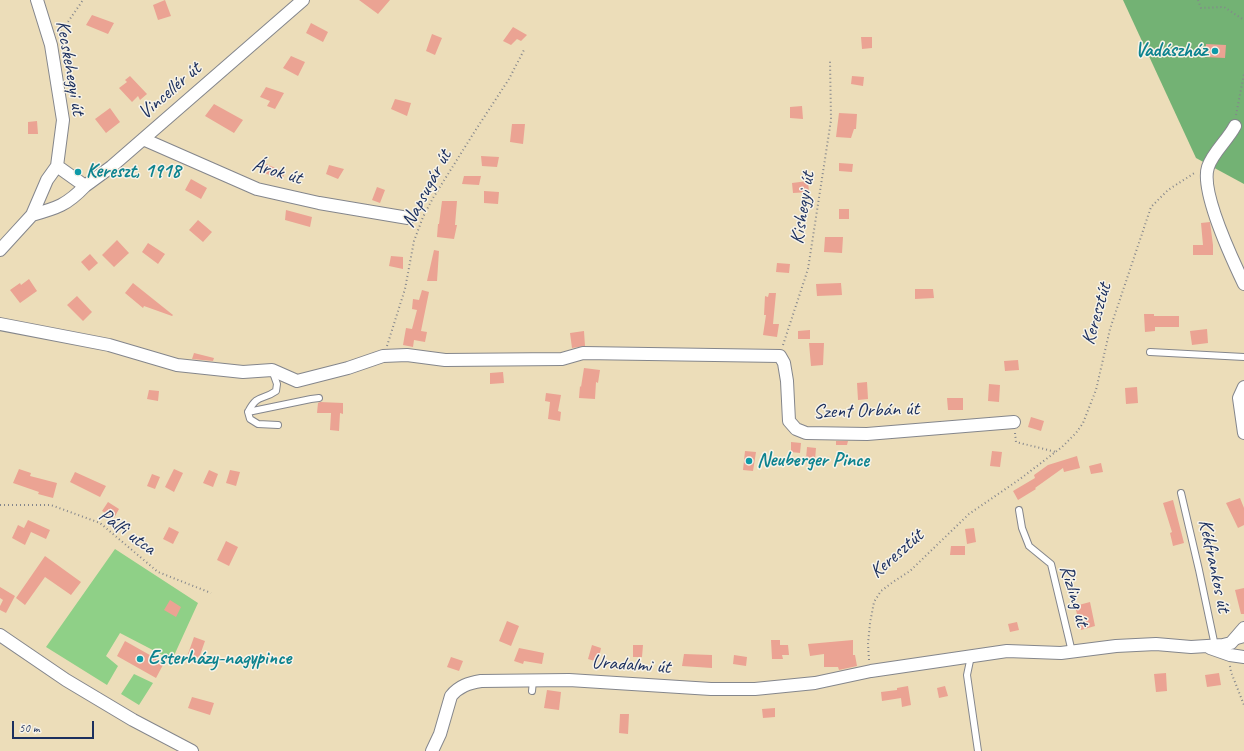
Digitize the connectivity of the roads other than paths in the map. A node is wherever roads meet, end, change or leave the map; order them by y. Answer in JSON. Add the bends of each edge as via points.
{"nodes":[{"id":1,"x":37,"y":0,"type":"edge"},
{"id":2,"x":303,"y":0,"type":"edge"},
{"id":3,"x":1235,"y":126,"type":"road end"},
{"id":4,"x":143,"y":139,"type":"junction"},
{"id":5,"x":57,"y":166,"type":"junction"},
{"id":6,"x":85,"y":186,"type":"junction"},
{"id":7,"x":32,"y":215,"type":"junction"},
{"id":8,"x":408,"y":218,"type":"dead end"},
{"id":9,"x":0,"y":250,"type":"edge"},
{"id":10,"x":1244,"y":284,"type":"edge"},
{"id":11,"x":0,"y":324,"type":"edge"},
{"id":12,"x":1150,"y":352,"type":"dead end"},
{"id":13,"x":1244,"y":357,"type":"edge"},
{"id":14,"x":272,"y":370,"type":"junction"},
{"id":15,"x":1244,"y":387,"type":"edge"},
{"id":16,"x":319,"y":398,"type":"dead end"},
{"id":17,"x":248,"y":412,"type":"junction"},
{"id":18,"x":1014,"y":422,"type":"road end"},
{"id":19,"x":278,"y":424,"type":"dead end"},
{"id":20,"x":1244,"y":432,"type":"edge"},
{"id":21,"x":1181,"y":493,"type":"dead end"},
{"id":22,"x":1019,"y":510,"type":"dead end"},
{"id":23,"x":1244,"y":628,"type":"edge"},
{"id":24,"x":0,"y":636,"type":"edge"},
{"id":25,"x":1244,"y":639,"type":"edge"},
{"id":26,"x":1210,"y":646,"type":"junction"},
{"id":27,"x":1230,"y":649,"type":"junction"},
{"id":28,"x":1072,"y":652,"type":"junction"},
{"id":29,"x":971,"y":656,"type":"junction"},
{"id":30,"x":1244,"y":658,"type":"edge"},
{"id":31,"x":192,"y":751,"type":"edge"},
{"id":32,"x":432,"y":751,"type":"edge"},
{"id":33,"x":978,"y":751,"type":"edge"}],
"edges":[{"from":1,"to":5,"type":"street","name":"Kecskehegyi út","via":[[51,45],[63,120]]},
{"from":2,"to":4,"type":"street","name":"Vincellér út"},
{"from":3,"to":10,"type":"street","via":[[1209,165],[1207,175],[1211,198],[1224,239]]},
{"from":4,"to":6,"type":"street","name":"Vincellér út","via":[[111,168]]},
{"from":4,"to":8,"type":"street","name":"Árok út","via":[[257,189],[319,203]]},
{"from":5,"to":6,"type":"street"},
{"from":5,"to":7,"type":"street","via":[[47,180]]},
{"from":6,"to":7,"type":"street","name":"Vincellér út","via":[[58,208]]},
{"from":7,"to":9,"type":"street"},
{"from":11,"to":14,"type":"street","via":[[109,345],[177,365],[243,372]]},
{"from":12,"to":13,"type":"lane"},
{"from":14,"to":17,"type":"lane","via":[[277,384],[276,391],[254,401]]},
{"from":14,"to":18,"type":"street","name":"Szent Orbán út","via":[[297,381],[383,356],[407,354],[445,360],[562,359],[583,353],[780,356],[787,381],[789,421],[796,429],[806,433],[867,434]]},
{"from":15,"to":20,"type":"street","via":[[1239,400]]},
{"from":16,"to":17,"type":"lane"},
{"from":17,"to":19,"type":"lane","via":[[250,419],[258,424]]},
{"from":21,"to":26,"type":"lane","name":"Kékfrankos út","via":[[1199,570]]},
{"from":22,"to":28,"type":"lane","name":"Rizling út","via":[[1029,546],[1052,564]]},
{"from":23,"to":27,"type":"street"},
{"from":24,"to":31,"type":"street","via":[[66,680]]},
{"from":25,"to":27,"type":"lane"},
{"from":26,"to":27,"type":"street"},
{"from":26,"to":28,"type":"street","via":[[1156,644]]},
{"from":27,"to":30,"type":"street"},
{"from":28,"to":29,"type":"street","via":[[1007,651]]},
{"from":29,"to":32,"type":"street","name":"Uradalmi út","via":[[870,671],[815,683],[755,689],[710,689],[569,680],[532,686],[481,681],[468,684],[454,692]]},
{"from":29,"to":33,"type":"lane","via":[[967,675]]}]}
